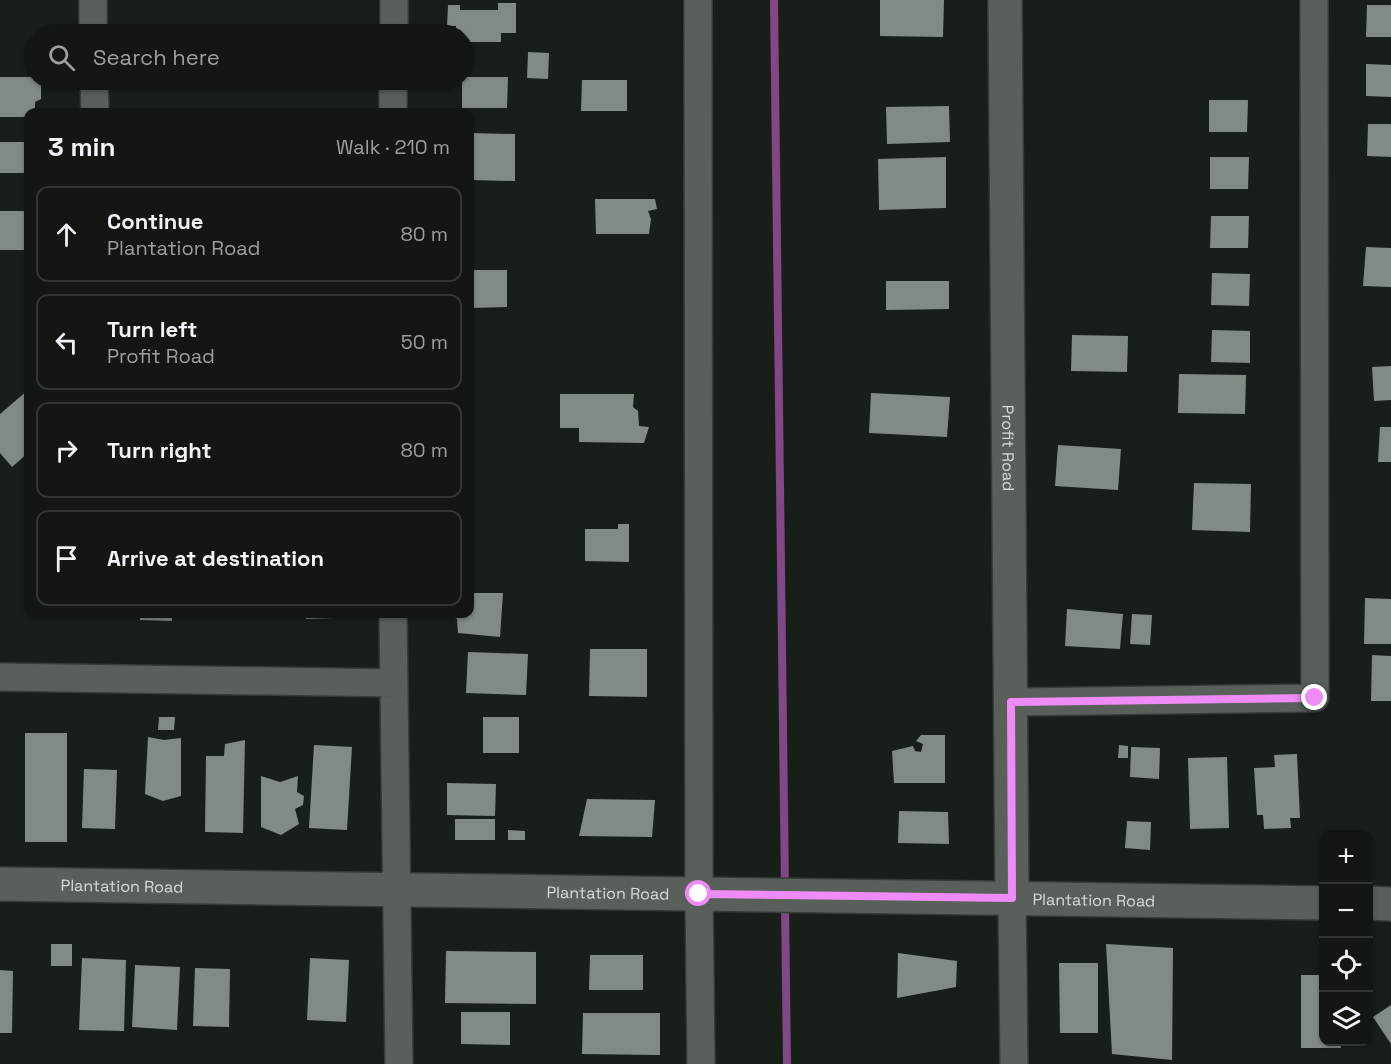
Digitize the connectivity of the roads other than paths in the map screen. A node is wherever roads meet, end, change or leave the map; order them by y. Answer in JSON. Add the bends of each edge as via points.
{"nodes":[{"id":1,"x":93,"y":0,"type":"edge"},
{"id":2,"x":394,"y":0,"type":"edge"},
{"id":3,"x":698,"y":0,"type":"edge"},
{"id":4,"x":1005,"y":0,"type":"edge"},
{"id":5,"x":1314,"y":0,"type":"edge"},
{"id":6,"x":93,"y":24,"type":"edge"},
{"id":7,"x":394,"y":24,"type":"edge"},
{"id":8,"x":94,"y":90,"type":"edge"},
{"id":9,"x":393,"y":90,"type":"edge"},
{"id":10,"x":95,"y":108,"type":"edge"},
{"id":11,"x":393,"y":108,"type":"edge"},
{"id":12,"x":393,"y":618,"type":"edge"},
{"id":13,"x":0,"y":677,"type":"edge"},
{"id":14,"x":394,"y":683,"type":"junction"},
{"id":15,"x":1011,"y":702,"type":"junction"},
{"id":16,"x":0,"y":884,"type":"edge"},
{"id":17,"x":398,"y":890,"type":"junction"},
{"id":18,"x":699,"y":894,"type":"junction"},
{"id":19,"x":1012,"y":898,"type":"junction"},
{"id":20,"x":1319,"y":903,"type":"edge"},
{"id":21,"x":1373,"y":903,"type":"edge"},
{"id":22,"x":1391,"y":904,"type":"edge"},
{"id":23,"x":399,"y":1064,"type":"edge"},
{"id":24,"x":702,"y":1064,"type":"edge"},
{"id":25,"x":1014,"y":1064,"type":"edge"}],
"edges":[{"from":1,"to":6,"type":"street"},
{"from":2,"to":7,"type":"street"},
{"from":3,"to":18,"type":"street"},
{"from":4,"to":15,"type":"street","name":"Profit Road"},
{"from":5,"to":15,"type":"street","via":[[1315,698]]},
{"from":8,"to":10,"type":"street"},
{"from":9,"to":11,"type":"street"},
{"from":12,"to":14,"type":"street"},
{"from":13,"to":14,"type":"street"},
{"from":14,"to":17,"type":"street"},
{"from":15,"to":19,"type":"street","name":"Profit Road"},
{"from":16,"to":17,"type":"street","name":"Plantation Road"},
{"from":17,"to":18,"type":"street","name":"Plantation Road"},
{"from":17,"to":23,"type":"street"},
{"from":18,"to":19,"type":"street","name":"Plantation Road"},
{"from":18,"to":24,"type":"street"},
{"from":19,"to":20,"type":"street","name":"Plantation Road"},
{"from":19,"to":25,"type":"street"},
{"from":21,"to":22,"type":"street"}]}
